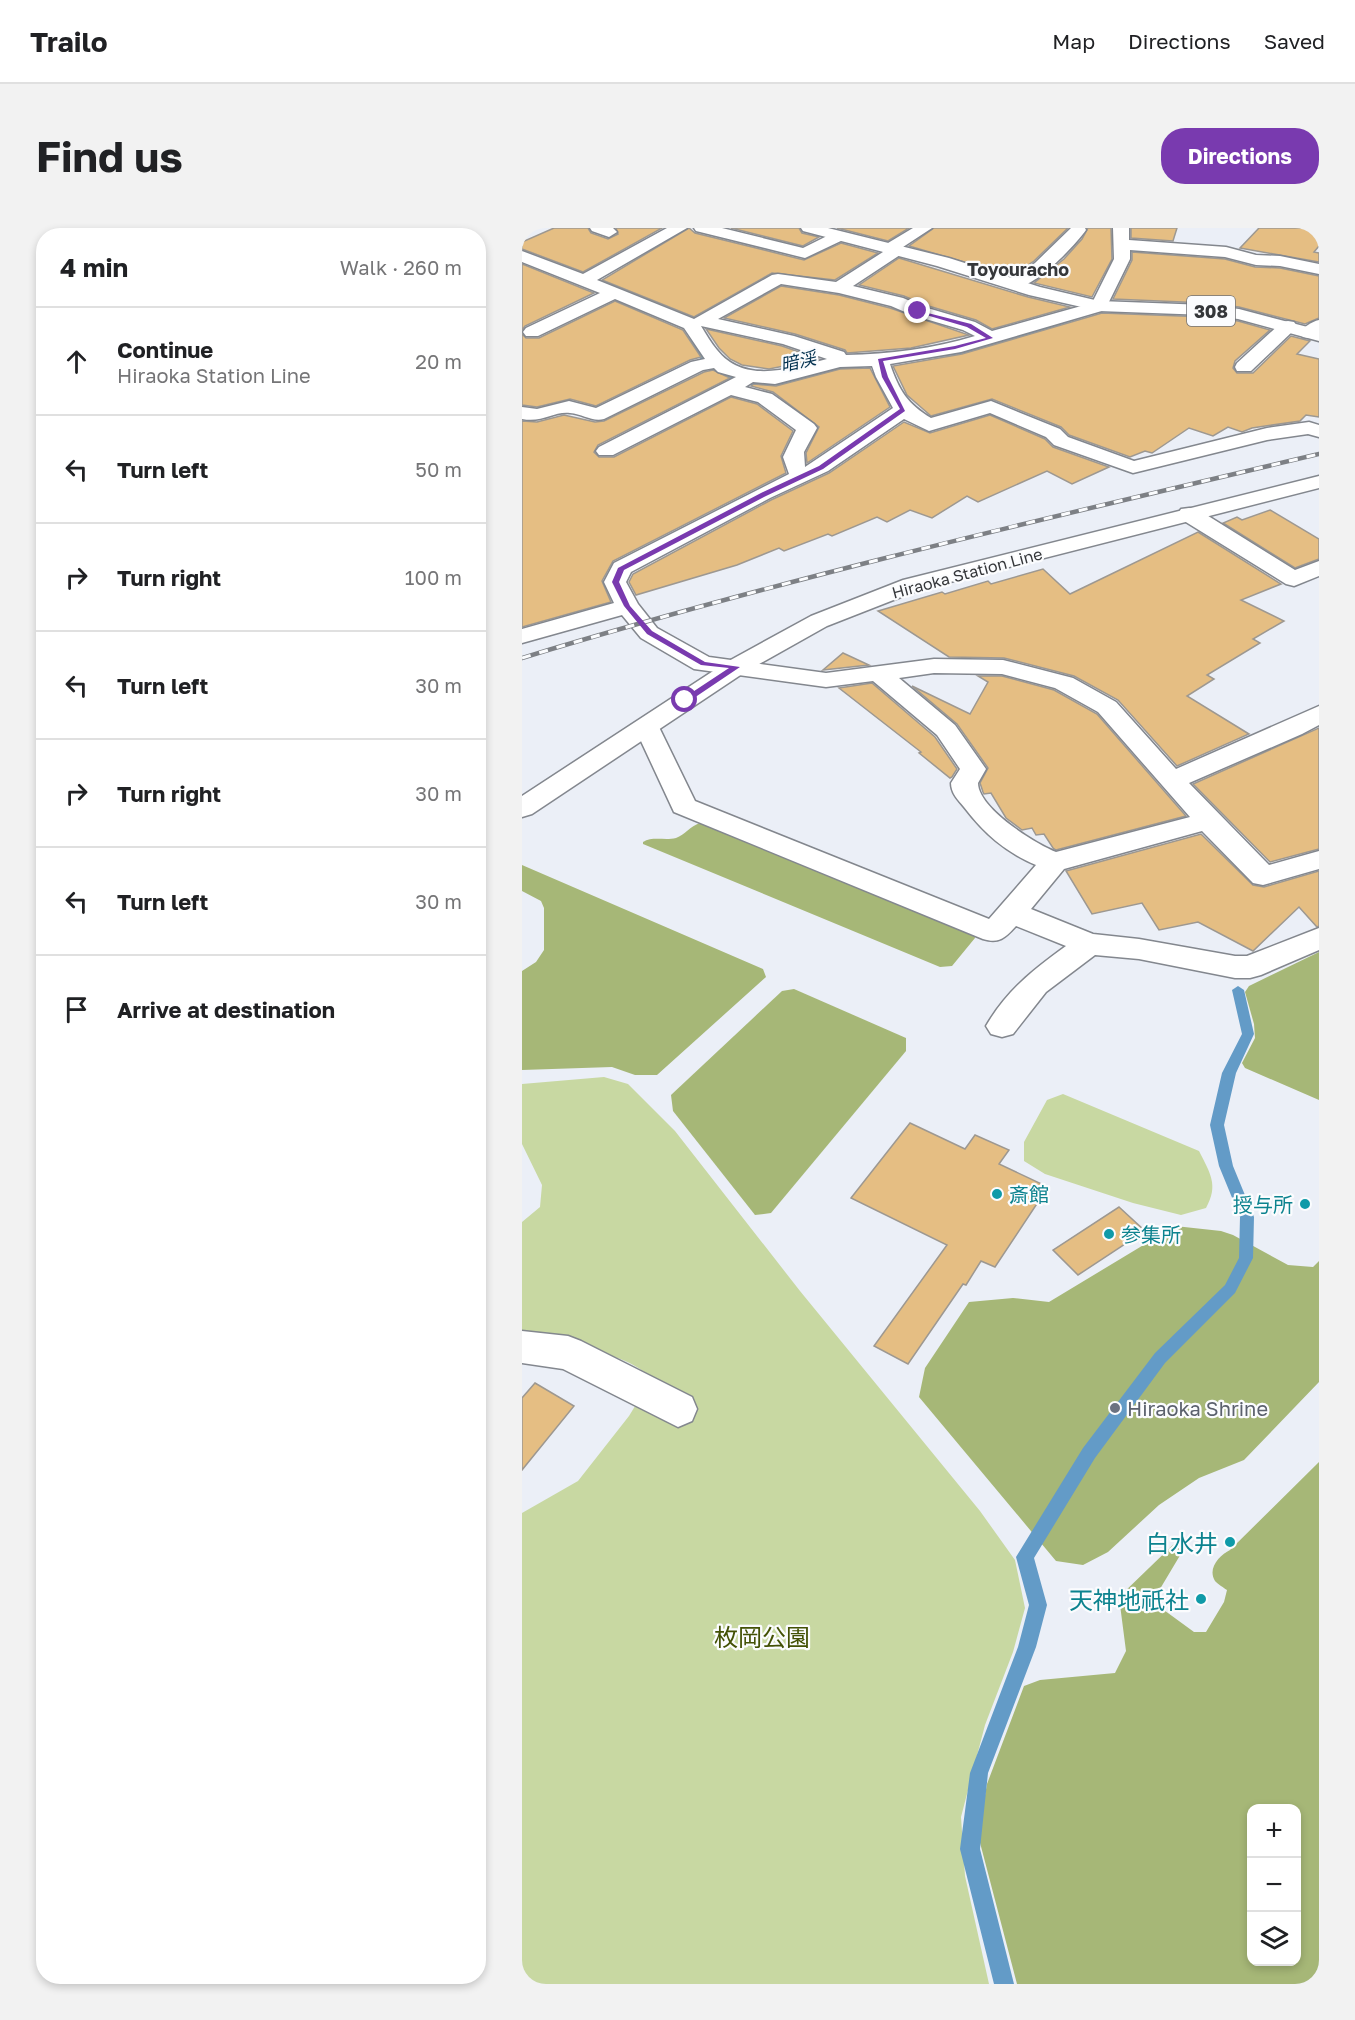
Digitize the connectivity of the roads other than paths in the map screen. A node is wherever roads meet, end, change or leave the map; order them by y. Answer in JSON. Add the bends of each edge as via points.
{"nodes":[{"id":1,"x":679,"y":228,"type":"edge"},
{"id":2,"x":702,"y":228,"type":"edge"},
{"id":3,"x":809,"y":228,"type":"edge"},
{"id":4,"x":924,"y":228,"type":"edge"},
{"id":5,"x":1076,"y":229,"type":"edge"},
{"id":6,"x":1118,"y":234,"type":"edge"},
{"id":7,"x":839,"y":236,"type":"junction"},
{"id":8,"x":893,"y":250,"type":"junction"},
{"id":9,"x":522,"y":256,"type":"edge"},
{"id":10,"x":549,"y":265,"type":"junction"},
{"id":11,"x":1317,"y":265,"type":"edge"},
{"id":12,"x":522,"y":276,"type":"edge"},
{"id":13,"x":583,"y":281,"type":"junction"},
{"id":14,"x":1015,"y":284,"type":"junction"},
{"id":15,"x":839,"y":288,"type":"junction"},
{"id":16,"x":612,"y":294,"type":"junction"},
{"id":17,"x":1099,"y":306,"type":"junction"},
{"id":18,"x":696,"y":323,"type":"junction"},
{"id":19,"x":1288,"y":326,"type":"junction"},
{"id":20,"x":1316,"y":331,"type":"edge"},
{"id":21,"x":532,"y":332,"type":"dead end"},
{"id":22,"x":991,"y":338,"type":"junction"},
{"id":23,"x":840,"y":361,"type":"junction"},
{"id":24,"x":710,"y":364,"type":"junction"},
{"id":25,"x":881,"y":364,"type":"junction"},
{"id":26,"x":1245,"y":367,"type":"dead end"},
{"id":27,"x":740,"y":382,"type":"junction"},
{"id":28,"x":903,"y":410,"type":"junction"},
{"id":29,"x":522,"y":413,"type":"edge"},
{"id":30,"x":1319,"y":430,"type":"edge"},
{"id":31,"x":606,"y":451,"type":"dead end"},
{"id":32,"x":801,"y":477,"type":"junction"},
{"id":33,"x":1319,"y":482,"type":"edge"},
{"id":34,"x":1189,"y":514,"type":"junction"},
{"id":35,"x":1319,"y":568,"type":"edge"},
{"id":36,"x":627,"y":606,"type":"junction"},
{"id":37,"x":522,"y":636,"type":"edge"},
{"id":38,"x":736,"y":667,"type":"junction"},
{"id":39,"x":878,"y":673,"type":"junction"},
{"id":40,"x":1319,"y":714,"type":"edge"},
{"id":41,"x":647,"y":726,"type":"junction"},
{"id":42,"x":1172,"y":780,"type":"junction"},
{"id":43,"x":522,"y":808,"type":"edge"},
{"id":44,"x":1208,"y":821,"type":"junction"},
{"id":45,"x":1319,"y":861,"type":"edge"},
{"id":46,"x":1054,"y":862,"type":"junction"},
{"id":47,"x":1012,"y":913,"type":"junction"},
{"id":48,"x":1319,"y":938,"type":"edge"},
{"id":49,"x":1089,"y":944,"type":"junction"},
{"id":50,"x":1002,"y":1026,"type":"dead end"},
{"id":51,"x":522,"y":1347,"type":"edge"},
{"id":52,"x":678,"y":1409,"type":"dead end"}],
"edges":[{"from":1,"to":13,"type":"main road"},
{"from":2,"to":7,"type":"main road","via":[[805,253]]},
{"from":3,"to":7,"type":"main road","number":"308"},
{"from":4,"to":8,"type":"main road"},
{"from":5,"to":14,"type":"main road","via":[[1041,267]]},
{"from":6,"to":11,"type":"main road","via":[[1226,252],[1256,261]]},
{"from":6,"to":17,"type":"main road","via":[[1122,259]]},
{"from":7,"to":8,"type":"main road","number":"308"},
{"from":8,"to":14,"type":"main road","number":"308"},
{"from":8,"to":15,"type":"main road"},
{"from":9,"to":10,"type":"main road"},
{"from":10,"to":12,"type":"main road"},
{"from":10,"to":13,"type":"main road"},
{"from":13,"to":16,"type":"main road"},
{"from":14,"to":17,"type":"main road","number":"308"},
{"from":15,"to":18,"type":"main road","via":[[778,279]]},
{"from":15,"to":22,"type":"main road","via":[[897,302],[969,326]]},
{"from":16,"to":18,"type":"main road"},
{"from":16,"to":21,"type":"main road","via":[[558,329]]},
{"from":17,"to":19,"type":"main road","number":"308","via":[[1206,310]]},
{"from":17,"to":22,"type":"main road"},
{"from":18,"to":23,"type":"main road","via":[[788,340]]},
{"from":18,"to":24,"type":"main road"},
{"from":19,"to":20,"type":"main road","number":"308"},
{"from":19,"to":26,"type":"main road"},
{"from":22,"to":25,"type":"main road"},
{"from":23,"to":25,"type":"main road"},
{"from":23,"to":27,"type":"main road","via":[[776,378]]},
{"from":24,"to":27,"type":"main road","via":[[725,368]]},
{"from":24,"to":29,"type":"main road","via":[[597,415],[567,406],[545,415]]},
{"from":25,"to":28,"type":"main road"},
{"from":27,"to":31,"type":"main road"},
{"from":27,"to":32,"type":"main road","via":[[807,428],[792,451],[793,466]]},
{"from":28,"to":30,"type":"main road","via":[[929,425],[991,407],[1053,433],[1061,441],[1133,467],[1268,434]]},
{"from":28,"to":32,"type":"main road"},
{"from":32,"to":36,"type":"main road","via":[[622,568],[615,582]]},
{"from":33,"to":34,"type":"main road","name":"Hiraoka Station Line"},
{"from":34,"to":35,"type":"main road","via":[[1294,579]]},
{"from":34,"to":38,"type":"main road","name":"Hiraoka Station Line","via":[[911,585],[819,621]]},
{"from":36,"to":37,"type":"main road"},
{"from":36,"to":38,"type":"main road","via":[[649,633],[703,664]]},
{"from":38,"to":39,"type":"main road","via":[[826,680]]},
{"from":38,"to":41,"type":"main road","name":"Hiraoka Station Line"},
{"from":39,"to":42,"type":"main road","via":[[934,666],[1003,667],[1064,683],[1107,707]]},
{"from":39,"to":46,"type":"main road","via":[[946,730],[973,769],[964,789],[979,812],[1031,853]]},
{"from":40,"to":42,"type":"main road","via":[[1293,729]]},
{"from":41,"to":43,"type":"main road","name":"Hiraoka Station Line"},
{"from":41,"to":47,"type":"main road","via":[[684,806],[993,932]]},
{"from":42,"to":44,"type":"main road"},
{"from":44,"to":45,"type":"main road","via":[[1263,876]]},
{"from":44,"to":46,"type":"main road"},
{"from":46,"to":47,"type":"main road"},
{"from":47,"to":49,"type":"main road"},
{"from":48,"to":49,"type":"main road","via":[[1250,967]]},
{"from":49,"to":50,"type":"main road","via":[[1035,984]]},
{"from":51,"to":52,"type":"main road","via":[[568,1353]]}]}
